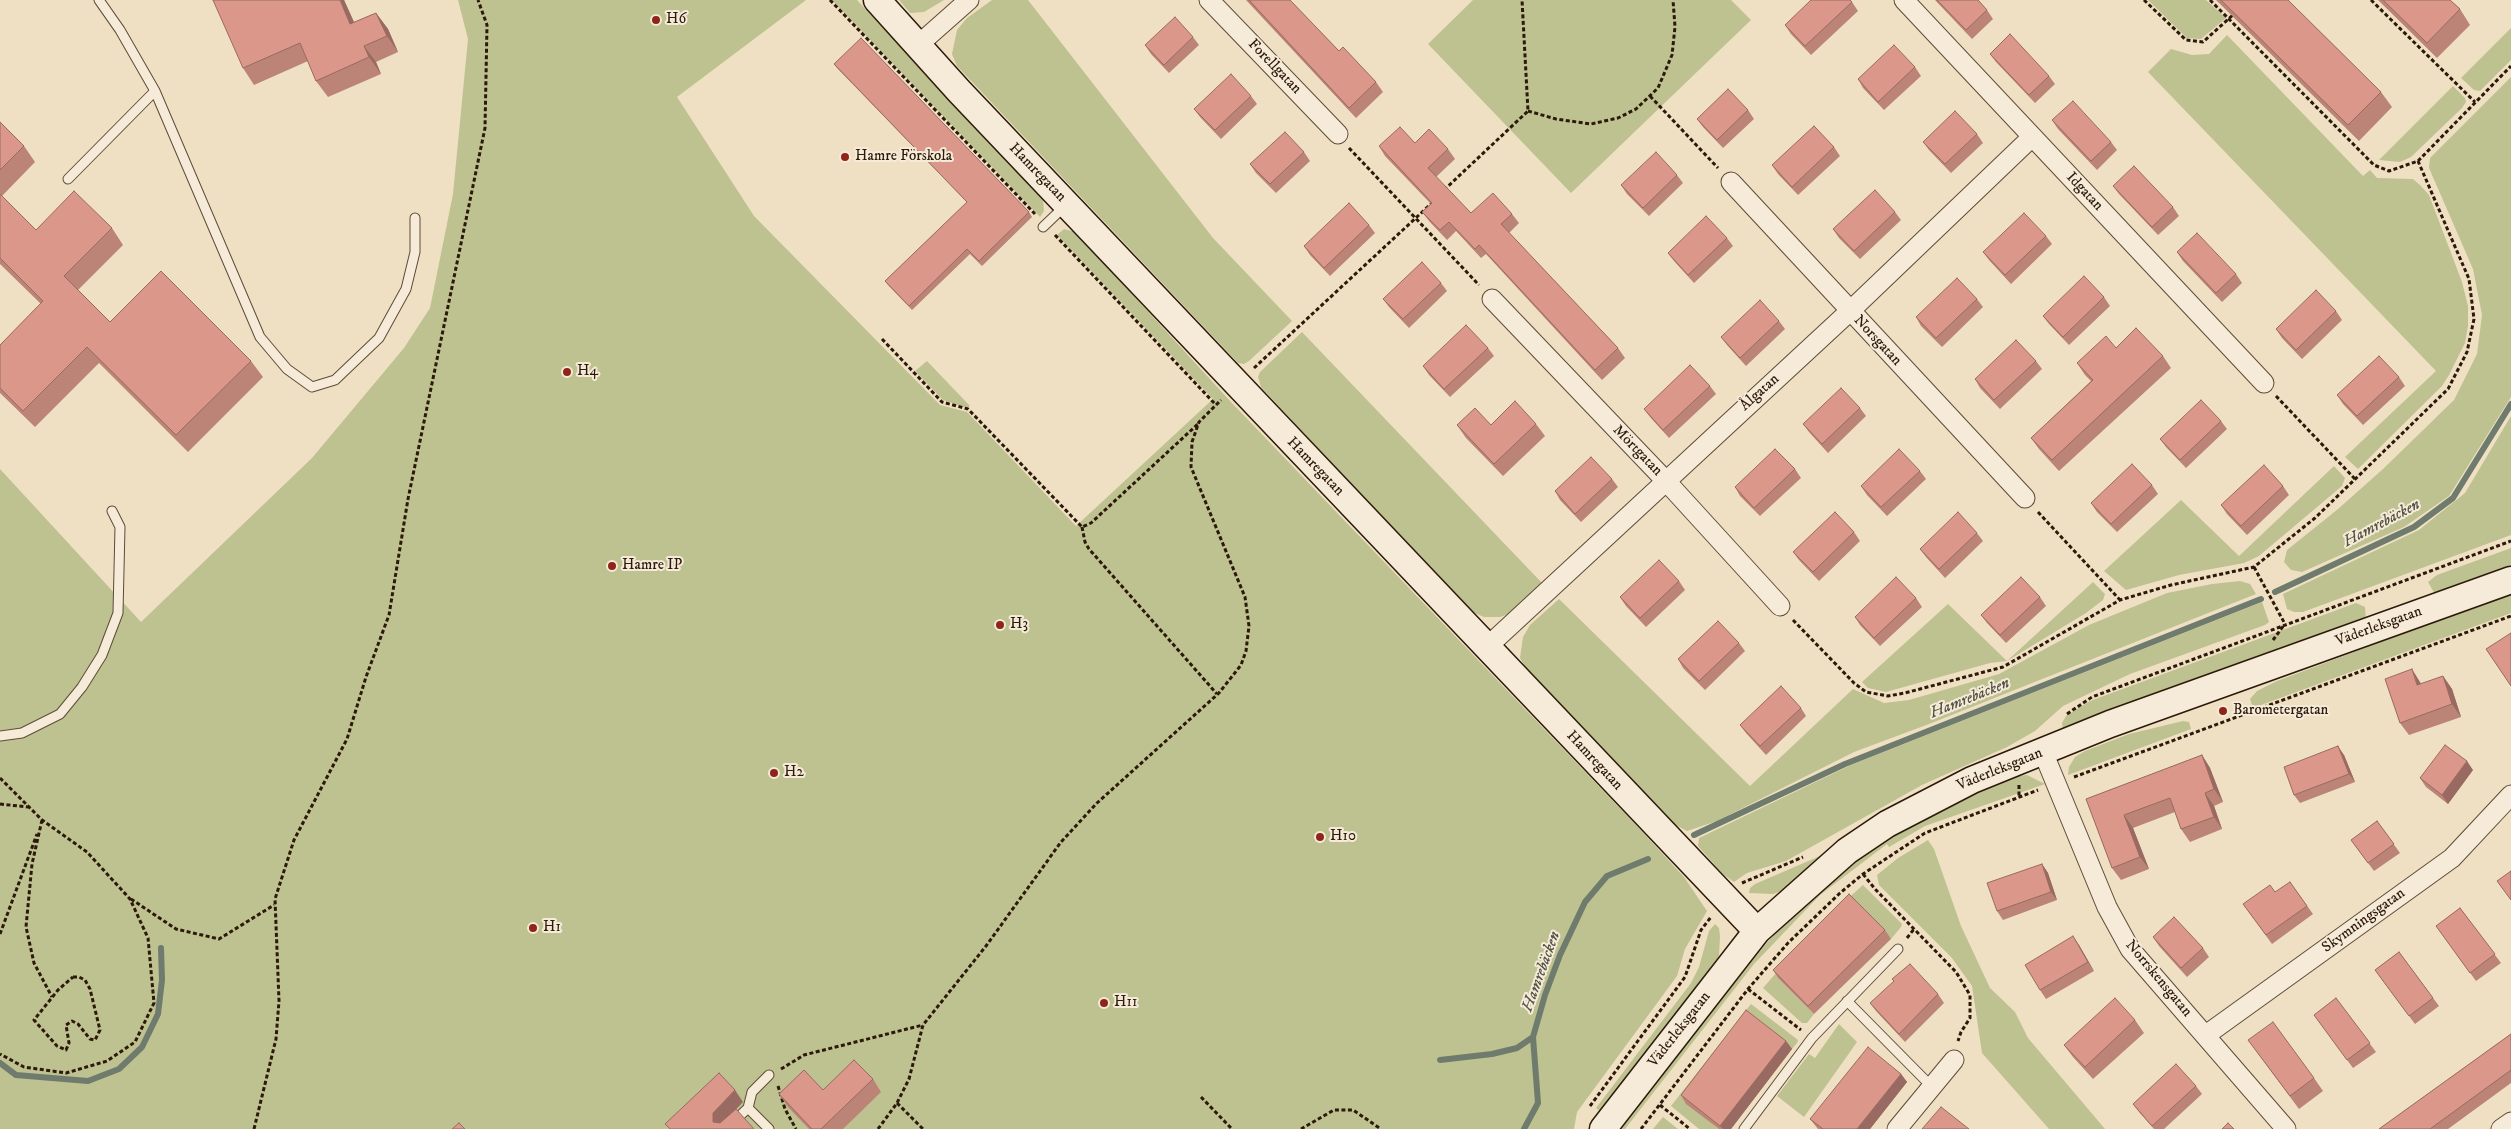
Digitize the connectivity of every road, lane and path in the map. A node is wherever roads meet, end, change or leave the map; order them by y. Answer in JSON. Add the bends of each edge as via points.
{"nodes":[{"id":1,"x":99,"y":0,"type":"edge"},
{"id":2,"x":478,"y":0,"type":"edge"},
{"id":3,"x":830,"y":0,"type":"edge"},
{"id":4,"x":877,"y":0,"type":"edge"},
{"id":5,"x":969,"y":0,"type":"edge"},
{"id":6,"x":1209,"y":0,"type":"edge"},
{"id":7,"x":1522,"y":0,"type":"edge"},
{"id":8,"x":1673,"y":0,"type":"edge"},
{"id":9,"x":1904,"y":0,"type":"edge"},
{"id":10,"x":2144,"y":0,"type":"edge"},
{"id":11,"x":2210,"y":0,"type":"edge"},
{"id":12,"x":2371,"y":0,"type":"edge"},
{"id":13,"x":2241,"y":6,"type":"edge"},
{"id":14,"x":2229,"y":18,"type":"junction"},
{"id":15,"x":918,"y":46,"type":"junction"},
{"id":16,"x":2511,"y":66,"type":"edge"},
{"id":17,"x":155,"y":91,"type":"junction"},
{"id":18,"x":1650,"y":96,"type":"junction"},
{"id":19,"x":2475,"y":102,"type":"junction"},
{"id":20,"x":1528,"y":111,"type":"junction"},
{"id":21,"x":1338,"y":134,"type":"joint"},
{"id":22,"x":2032,"y":137,"type":"junction"},
{"id":23,"x":2418,"y":161,"type":"junction"},
{"id":24,"x":68,"y":179,"type":"dead end"},
{"id":25,"x":1731,"y":182,"type":"joint"},
{"id":26,"x":1067,"y":204,"type":"junction"},
{"id":27,"x":1416,"y":217,"type":"junction"},
{"id":28,"x":415,"y":218,"type":"dead end"},
{"id":29,"x":1044,"y":226,"type":"junction"},
{"id":30,"x":1492,"y":299,"type":"joint"},
{"id":31,"x":1850,"y":311,"type":"junction"},
{"id":32,"x":882,"y":339,"type":"dead end"},
{"id":33,"x":2264,"y":383,"type":"joint"},
{"id":34,"x":1237,"y":384,"type":"junction"},
{"id":35,"x":1216,"y":405,"type":"junction"},
{"id":36,"x":1199,"y":422,"type":"junction"},
{"id":37,"x":2355,"y":479,"type":"junction"},
{"id":38,"x":1665,"y":480,"type":"junction"},
{"id":39,"x":2025,"y":498,"type":"joint"},
{"id":40,"x":112,"y":511,"type":"dead end"},
{"id":41,"x":1082,"y":527,"type":"junction"},
{"id":42,"x":2511,"y":541,"type":"edge"},
{"id":43,"x":2254,"y":567,"type":"junction"},
{"id":44,"x":2511,"y":580,"type":"edge"},
{"id":45,"x":2120,"y":600,"type":"junction"},
{"id":46,"x":1780,"y":606,"type":"joint"},
{"id":47,"x":2511,"y":616,"type":"edge"},
{"id":48,"x":2284,"y":624,"type":"junction"},
{"id":49,"x":1487,"y":647,"type":"junction"},
{"id":50,"x":1218,"y":694,"type":"junction"},
{"id":51,"x":2060,"y":719,"type":"dead end"},
{"id":52,"x":0,"y":736,"type":"edge"},
{"id":53,"x":2043,"y":752,"type":"junction"},
{"id":54,"x":0,"y":778,"type":"edge"},
{"id":55,"x":2055,"y":784,"type":"junction"},
{"id":56,"x":2511,"y":795,"type":"edge"},
{"id":57,"x":0,"y":804,"type":"edge"},
{"id":58,"x":28,"y":807,"type":"junction"},
{"id":59,"x":42,"y":820,"type":"junction"},
{"id":60,"x":1863,"y":874,"type":"junction"},
{"id":61,"x":130,"y":899,"type":"junction"},
{"id":62,"x":275,"y":905,"type":"junction"},
{"id":63,"x":1757,"y":931,"type":"junction"},
{"id":64,"x":0,"y":934,"type":"edge"},
{"id":65,"x":1898,"y":949,"type":"dead end"},
{"id":66,"x":1748,"y":989,"type":"junction"},
{"id":67,"x":52,"y":997,"type":"junction"},
{"id":68,"x":1847,"y":1001,"type":"junction"},
{"id":69,"x":923,"y":1026,"type":"junction"},
{"id":70,"x":2206,"y":1035,"type":"junction"},
{"id":71,"x":1812,"y":1038,"type":"junction"},
{"id":72,"x":0,"y":1054,"type":"edge"},
{"id":73,"x":1954,"y":1060,"type":"joint"},
{"id":74,"x":771,"y":1074,"type":"junction"},
{"id":75,"x":1932,"y":1088,"type":"junction"},
{"id":76,"x":1201,"y":1097,"type":"dead end"},
{"id":77,"x":897,"y":1103,"type":"junction"},
{"id":78,"x":1660,"y":1105,"type":"junction"},
{"id":79,"x":748,"y":1108,"type":"junction"},
{"id":80,"x":2511,"y":1122,"type":"edge"},
{"id":81,"x":1746,"y":1126,"type":"edge"},
{"id":82,"x":254,"y":1129,"type":"edge"},
{"id":83,"x":726,"y":1129,"type":"edge"},
{"id":84,"x":769,"y":1129,"type":"edge"},
{"id":85,"x":796,"y":1129,"type":"edge"},
{"id":86,"x":878,"y":1129,"type":"edge"},
{"id":87,"x":923,"y":1129,"type":"edge"},
{"id":88,"x":1232,"y":1129,"type":"edge"},
{"id":89,"x":1302,"y":1129,"type":"edge"},
{"id":90,"x":1381,"y":1129,"type":"edge"},
{"id":91,"x":1603,"y":1129,"type":"edge"},
{"id":92,"x":1641,"y":1129,"type":"edge"},
{"id":93,"x":1690,"y":1129,"type":"edge"},
{"id":94,"x":1757,"y":1129,"type":"edge"},
{"id":95,"x":1897,"y":1129,"type":"edge"},
{"id":96,"x":2286,"y":1129,"type":"edge"},
{"id":97,"x":2501,"y":1129,"type":"edge"}],
"edges":[{"from":1,"to":17,"type":"lane"},
{"from":2,"to":62,"type":"path","via":[[488,25],[485,128],[408,498],[389,615],[347,739],[294,840]]},
{"from":3,"to":29,"type":"path"},
{"from":4,"to":15,"type":"street","name":"Hamregatan"},
{"from":5,"to":15,"type":"street"},
{"from":6,"to":21,"type":"street","name":"Forellgatan"},
{"from":7,"to":20,"type":"path"},
{"from":8,"to":18,"type":"path","via":[[1672,55],[1658,88]]},
{"from":9,"to":22,"type":"street","name":"Idgatan"},
{"from":10,"to":14,"type":"path","via":[[2186,40],[2204,42]]},
{"from":11,"to":14,"type":"path"},
{"from":12,"to":19,"type":"path"},
{"from":13,"to":14,"type":"path"},
{"from":14,"to":23,"type":"path","via":[[2374,165],[2389,171]]},
{"from":15,"to":26,"type":"street","name":"Hamregatan"},
{"from":16,"to":19,"type":"path"},
{"from":17,"to":24,"type":"lane"},
{"from":17,"to":28,"type":"lane","via":[[260,337],[287,369],[312,388],[335,380],[379,338],[406,289],[415,252]]},
{"from":18,"to":20,"type":"path","via":[[1636,109],[1618,118],[1591,124],[1556,120]]},
{"from":18,"to":25,"type":"path"},
{"from":19,"to":23,"type":"path"},
{"from":20,"to":27,"type":"path"},
{"from":21,"to":27,"type":"path"},
{"from":22,"to":31,"type":"street","name":"Ålgatan"},
{"from":22,"to":33,"type":"street","name":"Idgatan"},
{"from":23,"to":37,"type":"path","via":[[2469,279],[2474,319],[2471,336],[2467,352],[2448,389]]},
{"from":25,"to":31,"type":"street","name":"Norsgatan"},
{"from":26,"to":29,"type":"lane"},
{"from":26,"to":34,"type":"street","name":"Hamregatan"},
{"from":27,"to":30,"type":"path"},
{"from":27,"to":34,"type":"path"},
{"from":29,"to":35,"type":"path"},
{"from":30,"to":38,"type":"street","name":"Mörtgatan"},
{"from":31,"to":38,"type":"street","name":"Ålgatan"},
{"from":31,"to":39,"type":"street","name":"Norsgatan"},
{"from":32,"to":41,"type":"path","via":[[942,402],[968,410]]},
{"from":33,"to":37,"type":"path"},
{"from":34,"to":35,"type":"path"},
{"from":34,"to":49,"type":"street","name":"Hamregatan"},
{"from":35,"to":36,"type":"path"},
{"from":36,"to":41,"type":"path","via":[[1091,523]]},
{"from":36,"to":50,"type":"path","via":[[1192,442],[1191,467],[1245,597],[1249,626],[1241,665]]},
{"from":37,"to":43,"type":"path","via":[[2315,518]]},
{"from":38,"to":46,"type":"street","name":"Mörtgatan"},
{"from":38,"to":49,"type":"street","name":"Ålgatan"},
{"from":39,"to":45,"type":"path"},
{"from":40,"to":52,"type":"lane","via":[[120,527],[118,613],[102,655],[60,714],[22,733]]},
{"from":41,"to":50,"type":"path","via":[[1084,542],[1089,549]]},
{"from":42,"to":48,"type":"path"},
{"from":43,"to":45,"type":"path"},
{"from":43,"to":48,"type":"path"},
{"from":44,"to":53,"type":"street","name":"Väderleksgatan","via":[[2110,724]]},
{"from":45,"to":46,"type":"path","via":[[2003,667],[1888,696],[1866,692],[1854,683]]},
{"from":47,"to":55,"type":"path"},
{"from":48,"to":51,"type":"path","via":[[2092,697]]},
{"from":49,"to":63,"type":"street","name":"Hamregatan"},
{"from":50,"to":69,"type":"path","via":[[1097,803],[1061,842]]},
{"from":53,"to":55,"type":"street","name":"Norrskensgatan"},
{"from":53,"to":63,"type":"street","name":"Väderleksgatan","via":[[1938,796],[1887,824],[1847,851]]},
{"from":54,"to":58,"type":"path"},
{"from":55,"to":60,"type":"path","via":[[1925,833]]},
{"from":55,"to":70,"type":"street","name":"Norrskensgatan","via":[[2107,907],[2130,949]]},
{"from":56,"to":70,"type":"street","name":"Skymningsgatan","via":[[2452,858]]},
{"from":57,"to":58,"type":"path"},
{"from":58,"to":59,"type":"path"},
{"from":59,"to":61,"type":"path","via":[[87,852]]},
{"from":59,"to":64,"type":"path"},
{"from":59,"to":67,"type":"path","via":[[32,864],[26,927],[34,963]]},
{"from":60,"to":66,"type":"path","via":[[1788,943]]},
{"from":60,"to":73,"type":"path","via":[[1956,972],[1970,995],[1970,1018],[1960,1032]]},
{"from":61,"to":62,"type":"path","via":[[176,930],[219,939]]},
{"from":61,"to":72,"type":"path","via":[[148,938],[154,1003],[135,1042],[107,1061],[66,1073],[24,1067]]},
{"from":62,"to":82,"type":"path","via":[[279,1001],[276,1039]]},
{"from":63,"to":91,"type":"street","name":"Väderleksgatan"},
{"from":65,"to":68,"type":"lane"},
{"from":66,"to":71,"type":"path"},
{"from":66,"to":78,"type":"path"},
{"from":67,"to":67,"type":"path","via":[[34,1020],[58,1046],[66,1050],[69,1043],[66,1025],[72,1021],[90,1039],[98,1037],[100,1030],[95,1003],[85,980],[73,977]]},
{"from":68,"to":71,"type":"lane"},
{"from":68,"to":75,"type":"lane"},
{"from":69,"to":74,"type":"path","via":[[804,1055]]},
{"from":69,"to":77,"type":"path","via":[[909,1079]]},
{"from":70,"to":96,"type":"street","name":"Norrskensgatan"},
{"from":71,"to":81,"type":"lane"},
{"from":73,"to":75,"type":"street"},
{"from":74,"to":79,"type":"lane","via":[[752,1092]]},
{"from":74,"to":85,"type":"path"},
{"from":75,"to":95,"type":"street"},
{"from":76,"to":88,"type":"path"},
{"from":77,"to":86,"type":"path"},
{"from":77,"to":87,"type":"path"},
{"from":78,"to":92,"type":"path"},
{"from":78,"to":93,"type":"path"},
{"from":79,"to":83,"type":"lane"},
{"from":79,"to":84,"type":"lane"},
{"from":80,"to":97,"type":"street"},
{"from":81,"to":94,"type":"lane"},
{"from":89,"to":90,"type":"path","via":[[1334,1110],[1353,1110]]}]}
